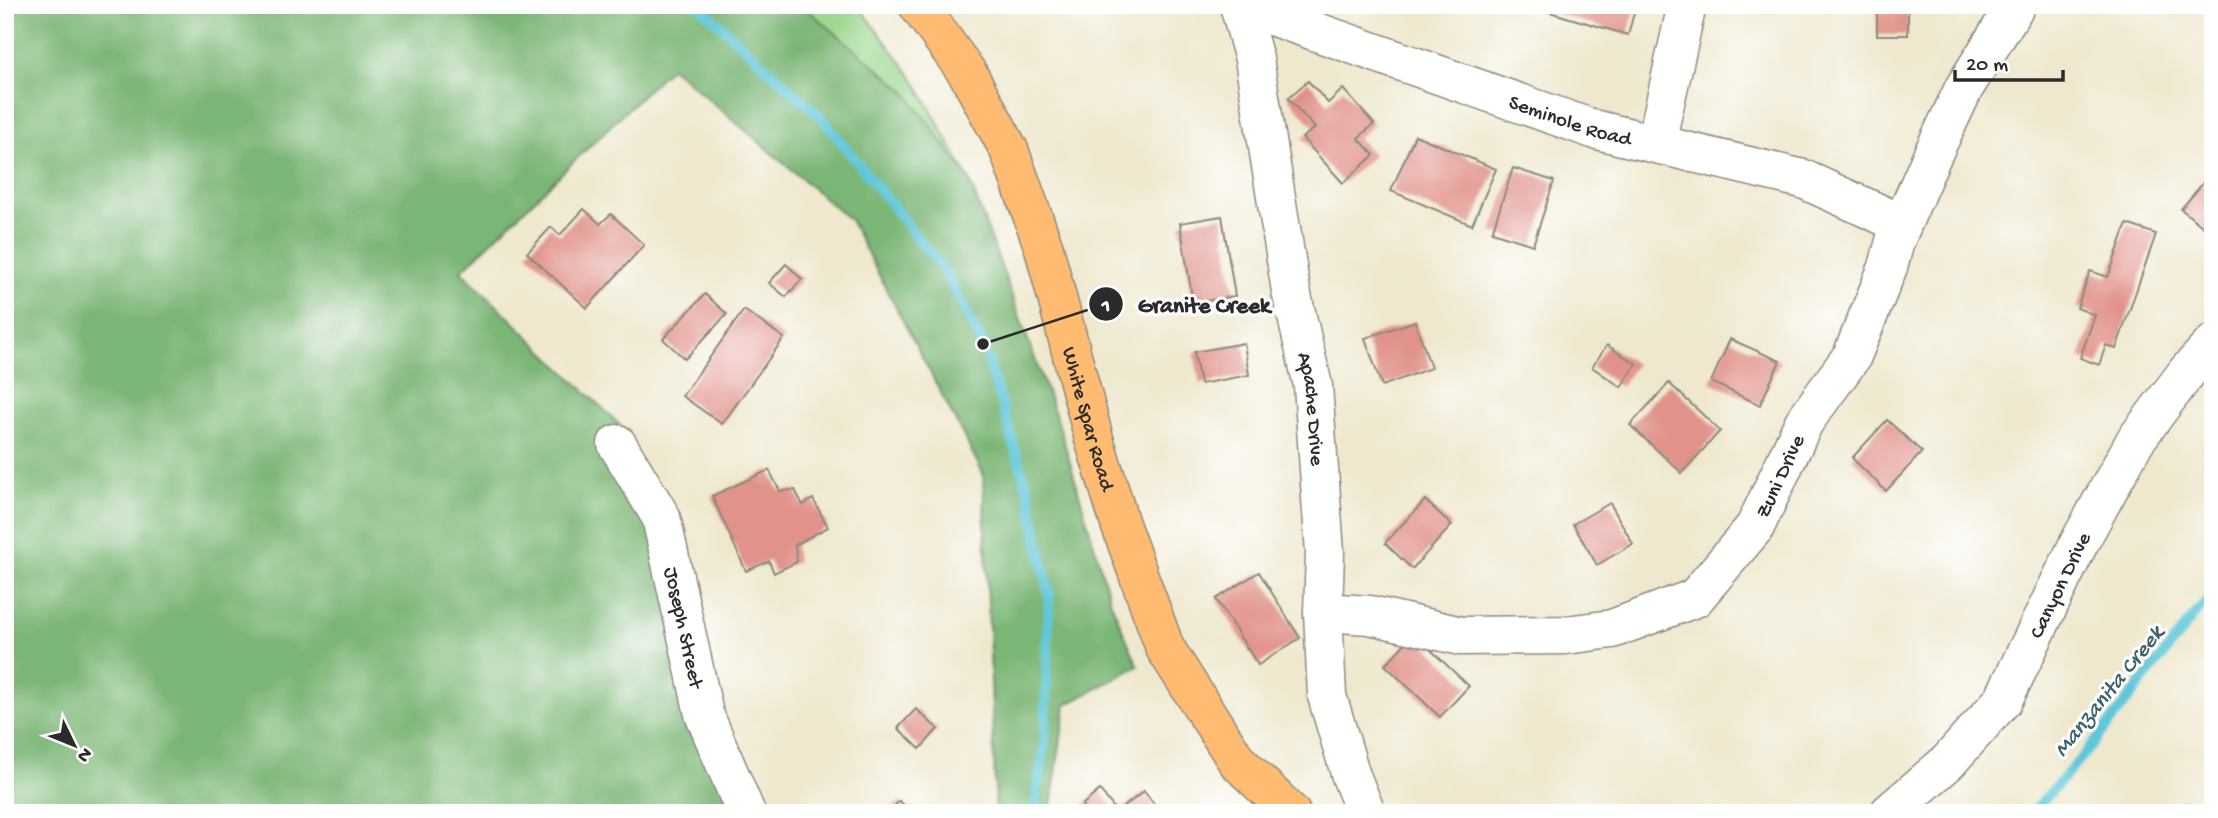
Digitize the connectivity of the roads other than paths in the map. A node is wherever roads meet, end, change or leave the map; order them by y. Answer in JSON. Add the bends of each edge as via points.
{"nodes":[{"id":1,"x":918,"y":5,"type":"edge"},
{"id":2,"x":1239,"y":5,"type":"edge"},
{"id":3,"x":1687,"y":5,"type":"edge"},
{"id":4,"x":2016,"y":5,"type":"edge"},
{"id":5,"x":1656,"y":143,"type":"junction"},
{"id":6,"x":1902,"y":224,"type":"junction"},
{"id":7,"x":2213,"y":344,"type":"edge"},
{"id":8,"x":617,"y":444,"type":"dead end"},
{"id":9,"x":1323,"y":612,"type":"junction"},
{"id":10,"x":746,"y":813,"type":"edge"},
{"id":11,"x":1291,"y":813,"type":"edge"},
{"id":12,"x":1366,"y":813,"type":"edge"},
{"id":13,"x":1889,"y":813,"type":"edge"}],
"edges":[{"from":1,"to":11,"type":"main road","name":"White Spar Road","via":[[968,74],[1009,150],[1044,248],[1120,524],[1165,648],[1237,761]]},
{"from":2,"to":5,"type":"street","name":"Seminole Road","via":[[1593,128]]},
{"from":2,"to":9,"type":"street","name":"Apache Drive","via":[[1254,59],[1291,291],[1312,386],[1325,553]]},
{"from":3,"to":5,"type":"street"},
{"from":4,"to":6,"type":"street","name":"Zuni Drive","via":[[1964,88]]},
{"from":5,"to":6,"type":"street","name":"Seminole Road","via":[[1803,179]]},
{"from":6,"to":9,"type":"street","name":"Zuni Drive","via":[[1852,356],[1804,422],[1755,527],[1695,597],[1612,629],[1566,635],[1461,636],[1370,615]]},
{"from":7,"to":13,"type":"street","name":"Canyon Drive","via":[[2135,441],[2079,543],[2003,700],[1948,762]]},
{"from":8,"to":10,"type":"street","name":"Joseph Street","via":[[662,517],[704,714]]},
{"from":9,"to":12,"type":"street","name":"Apache Drive","via":[[1326,696]]}]}
